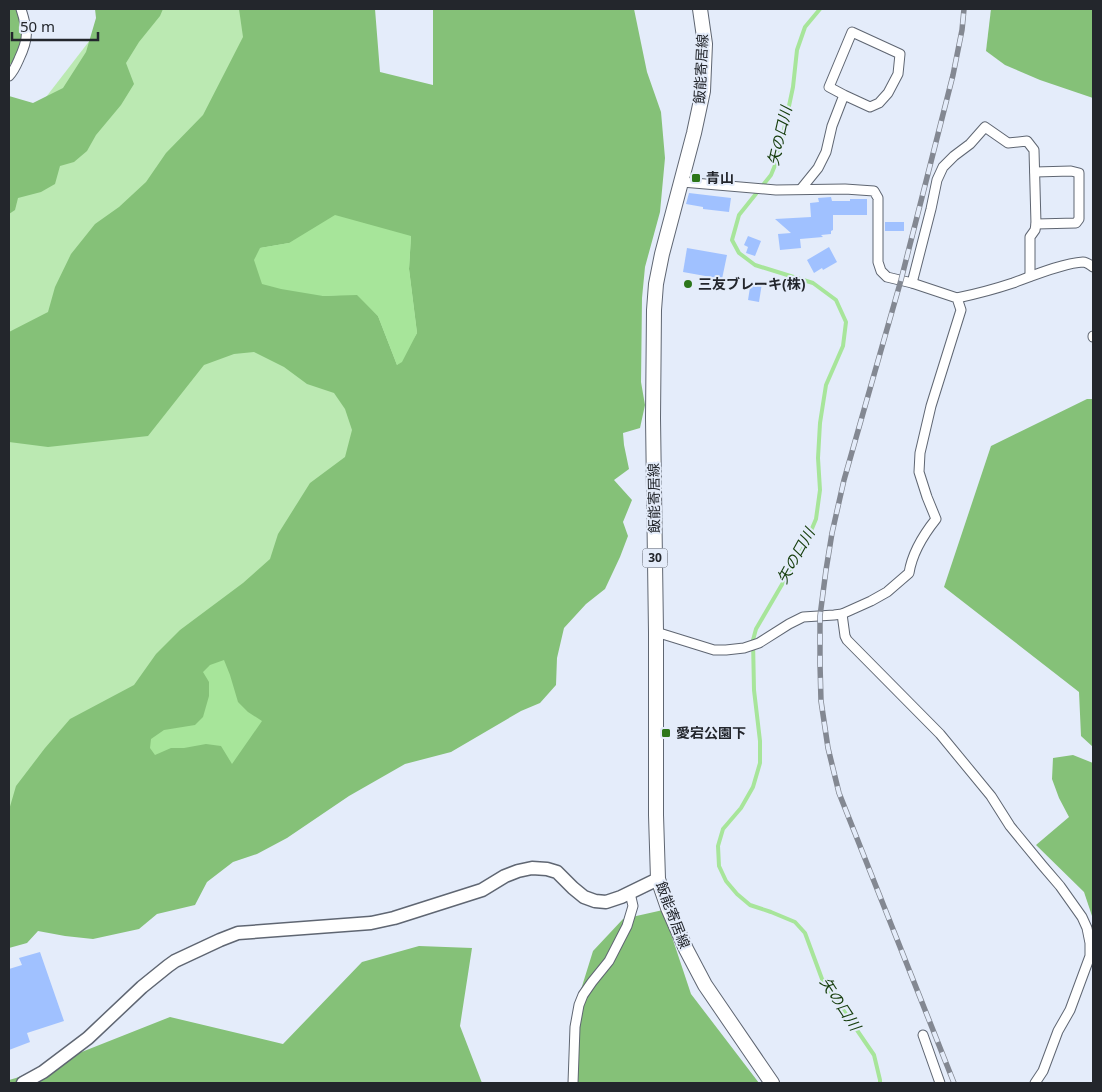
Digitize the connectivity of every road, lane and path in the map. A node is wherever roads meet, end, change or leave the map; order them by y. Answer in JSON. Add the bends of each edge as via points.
{"nodes":[{"id":1,"x":21,"y":9,"type":"edge"},
{"id":2,"x":700,"y":9,"type":"edge"},
{"id":3,"x":9,"y":76,"type":"edge"},
{"id":4,"x":844,"y":95,"type":"junction"},
{"id":5,"x":1035,"y":172,"type":"junction"},
{"id":6,"x":682,"y":182,"type":"junction"},
{"id":7,"x":801,"y":190,"type":"junction"},
{"id":8,"x":1036,"y":224,"type":"junction"},
{"id":9,"x":1093,"y":267,"type":"edge"},
{"id":10,"x":1030,"y":276,"type":"junction"},
{"id":11,"x":912,"y":283,"type":"junction"},
{"id":12,"x":957,"y":298,"type":"junction"},
{"id":13,"x":842,"y":614,"type":"junction"},
{"id":14,"x":656,"y":632,"type":"junction"},
{"id":15,"x":658,"y":878,"type":"junction"},
{"id":16,"x":630,"y":893,"type":"junction"},
{"id":17,"x":923,"y":1035,"type":"dead end"},
{"id":18,"x":23,"y":1083,"type":"edge"},
{"id":19,"x":573,"y":1083,"type":"edge"},
{"id":20,"x":772,"y":1083,"type":"edge"},
{"id":21,"x":940,"y":1083,"type":"edge"},
{"id":22,"x":1035,"y":1083,"type":"edge"}],
"edges":[{"from":1,"to":3,"type":"street","via":[[27,26],[26,42],[14,72]]},
{"from":2,"to":6,"type":"main road","name":"飯能寄居線","number":"30","via":[[705,44],[703,91]]},
{"from":4,"to":4,"type":"street","via":[[829,87],[852,32],[900,54],[898,74],[888,93],[878,103],[870,107]]},
{"from":4,"to":7,"type":"street","via":[[826,152]]},
{"from":5,"to":8,"type":"street"},
{"from":5,"to":8,"type":"street","via":[[1079,173],[1080,219],[1076,223]]},
{"from":5,"to":11,"type":"street","via":[[1034,150],[1028,141],[1008,143],[985,127],[942,167]]},
{"from":6,"to":7,"type":"street"},
{"from":6,"to":14,"type":"main road","name":"飯能寄居線","number":"30","via":[[662,254],[654,310]]},
{"from":7,"to":11,"type":"street","via":[[846,188],[874,192],[878,198],[878,262],[881,272],[887,277]]},
{"from":8,"to":10,"type":"street","via":[[1030,237]]},
{"from":9,"to":10,"type":"street","via":[[1085,262]]},
{"from":10,"to":12,"type":"street"},
{"from":11,"to":12,"type":"street"},
{"from":12,"to":13,"type":"street","via":[[961,310],[920,453],[919,472],[936,519],[922,540],[909,573],[887,592]]},
{"from":13,"to":14,"type":"street","via":[[803,617],[759,642],[726,650],[714,650]]},
{"from":13,"to":22,"type":"street","via":[[847,640],[940,734],[1060,886],[1087,928],[1090,956],[1070,1010]]},
{"from":14,"to":15,"type":"main road","name":"飯能寄居線","number":"30"},
{"from":15,"to":16,"type":"street"},
{"from":15,"to":20,"type":"main road","name":"飯能寄居線","number":"30","via":[[675,925],[704,985]]},
{"from":16,"to":18,"type":"street","via":[[606,902],[595,901],[584,897],[557,872],[532,868],[505,876],[482,890],[394,918],[371,923],[238,933],[175,961],[81,1044]]},
{"from":16,"to":19,"type":"street","via":[[632,906],[624,933],[579,1005]]},
{"from":17,"to":21,"type":"street"}]}
